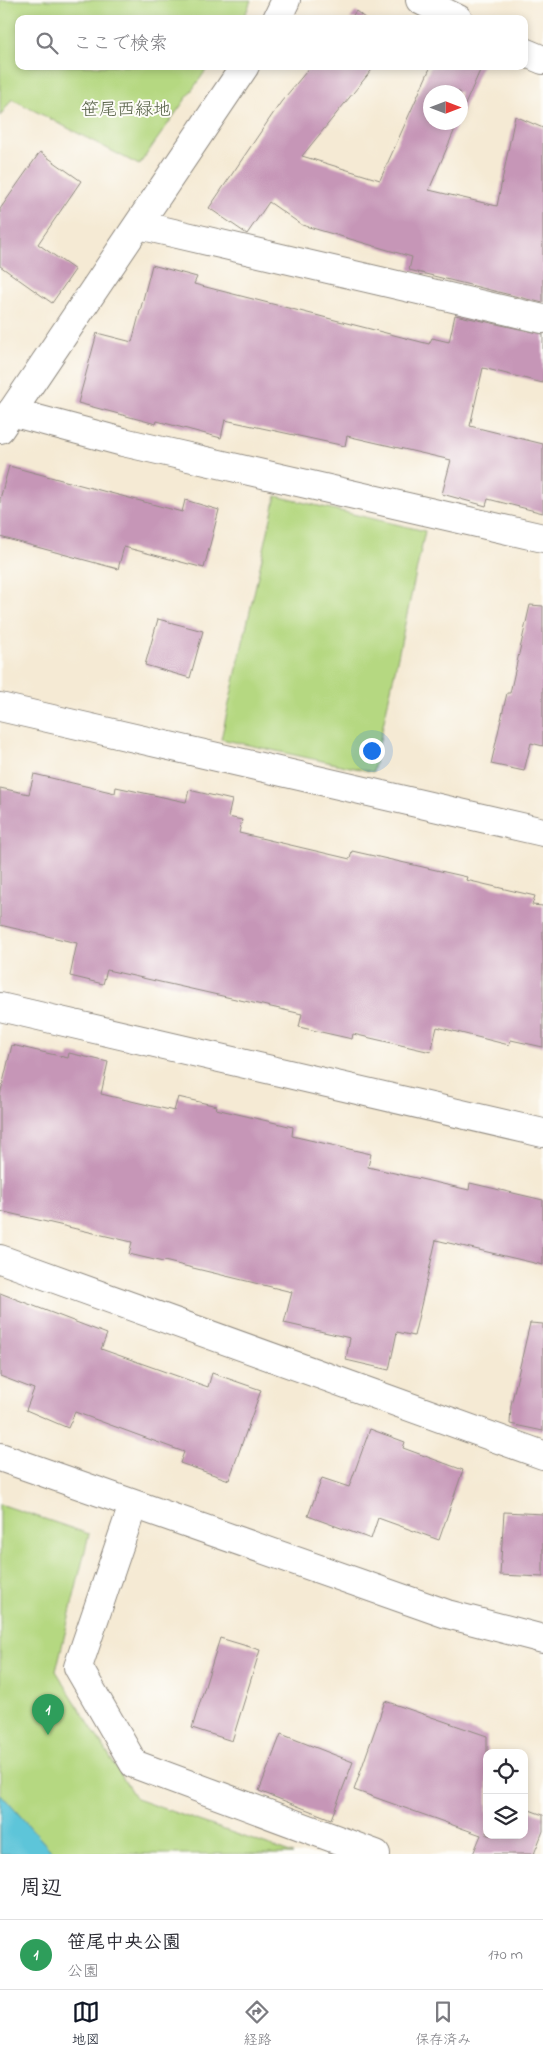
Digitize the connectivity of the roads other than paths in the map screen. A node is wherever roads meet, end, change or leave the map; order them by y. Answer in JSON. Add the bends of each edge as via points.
{"nodes":[{"id":1,"x":286,"y":0,"type":"edge"},
{"id":2,"x":420,"y":0,"type":"edge"},
{"id":3,"x":279,"y":15,"type":"edge"},
{"id":4,"x":450,"y":15,"type":"edge"},
{"id":5,"x":528,"y":54,"type":"edge"},
{"id":6,"x":543,"y":60,"type":"edge"},
{"id":7,"x":242,"y":70,"type":"edge"},
{"id":8,"x":140,"y":225,"type":"junction"},
{"id":9,"x":543,"y":319,"type":"edge"},
{"id":10,"x":6,"y":420,"type":"edge"},
{"id":11,"x":543,"y":538,"type":"edge"},
{"id":12,"x":0,"y":707,"type":"edge"},
{"id":13,"x":543,"y":832,"type":"edge"},
{"id":14,"x":0,"y":1007,"type":"edge"},
{"id":15,"x":543,"y":1132,"type":"edge"},
{"id":16,"x":0,"y":1259,"type":"edge"},
{"id":17,"x":543,"y":1455,"type":"edge"},
{"id":18,"x":0,"y":1457,"type":"edge"},
{"id":19,"x":133,"y":1504,"type":"junction"},
{"id":20,"x":543,"y":1639,"type":"edge"},
{"id":21,"x":376,"y":1854,"type":"edge"}],
"edges":[{"from":1,"to":3,"type":"street"},
{"from":2,"to":4,"type":"street"},
{"from":5,"to":6,"type":"street"},
{"from":7,"to":8,"type":"street"},
{"from":8,"to":9,"type":"street"},
{"from":8,"to":10,"type":"street"},
{"from":10,"to":11,"type":"street","via":[[123,442]]},
{"from":12,"to":13,"type":"street"},
{"from":14,"to":15,"type":"street"},
{"from":16,"to":17,"type":"street"},
{"from":18,"to":19,"type":"street"},
{"from":19,"to":20,"type":"street","via":[[447,1614]]},
{"from":19,"to":21,"type":"street","via":[[78,1667],[134,1764]]}]}
